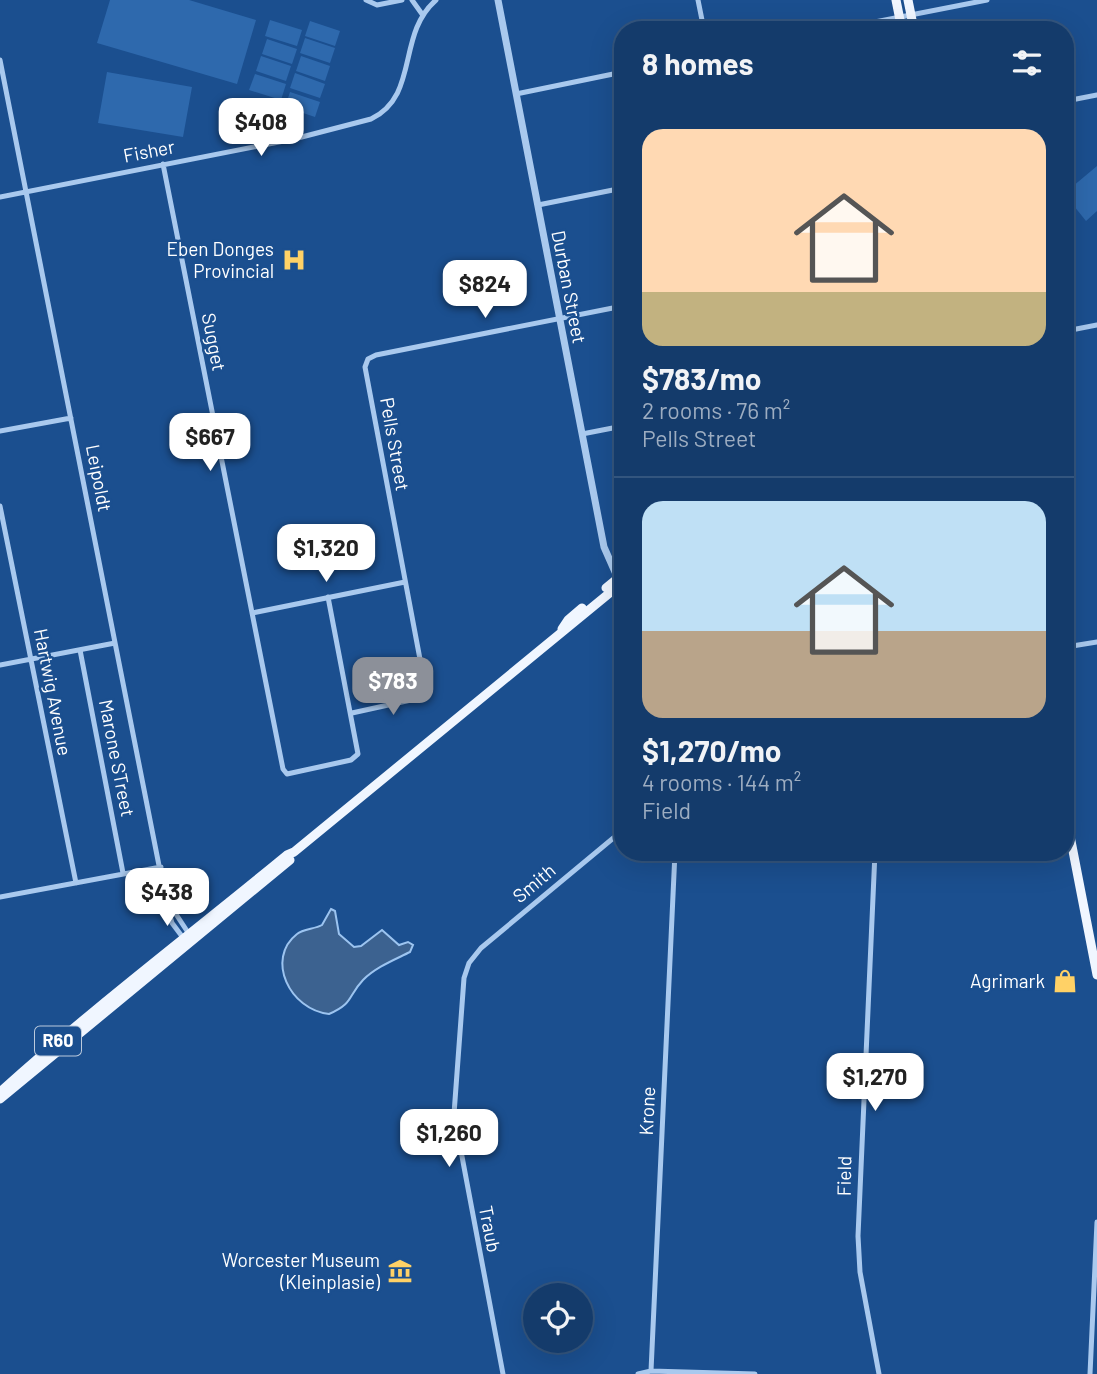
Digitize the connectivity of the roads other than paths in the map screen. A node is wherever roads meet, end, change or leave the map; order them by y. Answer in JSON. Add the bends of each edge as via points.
{"nodes":[{"id":1,"x":366,"y":0,"type":"edge"},
{"id":2,"x":402,"y":0,"type":"edge"},
{"id":3,"x":412,"y":0,"type":"edge"},
{"id":4,"x":436,"y":0,"type":"edge"},
{"id":5,"x":498,"y":0,"type":"edge"},
{"id":6,"x":698,"y":0,"type":"edge"},
{"id":7,"x":896,"y":0,"type":"edge"},
{"id":8,"x":908,"y":0,"type":"edge"},
{"id":9,"x":987,"y":0,"type":"edge"},
{"id":10,"x":422,"y":14,"type":"junction"},
{"id":11,"x":910,"y":14,"type":"junction"},
{"id":12,"x":899,"y":17,"type":"junction"},
{"id":13,"x":702,"y":21,"type":"edge"},
{"id":14,"x":879,"y":21,"type":"edge"},
{"id":15,"x":900,"y":21,"type":"edge"},
{"id":16,"x":912,"y":21,"type":"edge"},
{"id":17,"x":0,"y":60,"type":"edge"},
{"id":18,"x":614,"y":74,"type":"edge"},
{"id":19,"x":516,"y":94,"type":"junction"},
{"id":20,"x":1097,"y":95,"type":"edge"},
{"id":21,"x":1074,"y":100,"type":"edge"},
{"id":22,"x":163,"y":164,"type":"junction"},
{"id":23,"x":614,"y":190,"type":"edge"},
{"id":24,"x":26,"y":192,"type":"junction"},
{"id":25,"x":0,"y":197,"type":"edge"},
{"id":26,"x":538,"y":205,"type":"junction"},
{"id":27,"x":614,"y":308,"type":"edge"},
{"id":28,"x":559,"y":319,"type":"junction"},
{"id":29,"x":1097,"y":325,"type":"edge"},
{"id":30,"x":1074,"y":329,"type":"edge"},
{"id":31,"x":71,"y":418,"type":"junction"},
{"id":32,"x":614,"y":428,"type":"edge"},
{"id":33,"x":0,"y":431,"type":"edge"},
{"id":34,"x":582,"y":434,"type":"junction"},
{"id":35,"x":0,"y":506,"type":"edge"},
{"id":36,"x":614,"y":566,"type":"edge"},
{"id":37,"x":405,"y":582,"type":"junction"},
{"id":38,"x":614,"y":584,"type":"edge"},
{"id":39,"x":328,"y":597,"type":"junction"},
{"id":40,"x":252,"y":613,"type":"junction"},
{"id":41,"x":1097,"y":642,"type":"edge"},
{"id":42,"x":115,"y":643,"type":"junction"},
{"id":43,"x":1074,"y":646,"type":"edge"},
{"id":44,"x":80,"y":650,"type":"junction"},
{"id":45,"x":30,"y":659,"type":"junction"},
{"id":46,"x":0,"y":665,"type":"edge"},
{"id":47,"x":352,"y":713,"type":"junction"},
{"id":48,"x":614,"y":837,"type":"edge"},
{"id":49,"x":1074,"y":856,"type":"edge"},
{"id":50,"x":675,"y":861,"type":"edge"},
{"id":51,"x":876,"y":861,"type":"edge"},
{"id":52,"x":161,"y":867,"type":"junction"},
{"id":53,"x":123,"y":873,"type":"junction"},
{"id":54,"x":76,"y":883,"type":"junction"},
{"id":55,"x":0,"y":897,"type":"edge"},
{"id":56,"x":190,"y":940,"type":"junction"},
{"id":57,"x":469,"y":963,"type":"joint"},
{"id":58,"x":1097,"y":975,"type":"edge"},
{"id":59,"x":0,"y":1092,"type":"edge"},
{"id":60,"x":0,"y":1099,"type":"edge"},
{"id":61,"x":1097,"y":1222,"type":"edge"},
{"id":62,"x":651,"y":1371,"type":"junction"},
{"id":63,"x":503,"y":1374,"type":"edge"},
{"id":64,"x":638,"y":1374,"type":"edge"},
{"id":65,"x":755,"y":1374,"type":"edge"},
{"id":66,"x":878,"y":1374,"type":"edge"},
{"id":67,"x":1090,"y":1374,"type":"edge"}],
"edges":[{"from":1,"to":2,"type":"street","via":[[373,5]]},
{"from":3,"to":10,"type":"street"},
{"from":4,"to":10,"type":"street","name":"Fisher"},
{"from":5,"to":19,"type":"street","name":"Durban Street"},
{"from":6,"to":13,"type":"street"},
{"from":7,"to":12,"type":"main road"},
{"from":8,"to":11,"type":"main road"},
{"from":9,"to":11,"type":"street"},
{"from":10,"to":22,"type":"street","name":"Fisher","via":[[398,96],[380,114],[328,131]]},
{"from":11,"to":12,"type":"street"},
{"from":11,"to":16,"type":"main road"},
{"from":12,"to":14,"type":"street"},
{"from":12,"to":15,"type":"main road"},
{"from":17,"to":24,"type":"street","name":"Leipoldt"},
{"from":18,"to":19,"type":"street"},
{"from":19,"to":26,"type":"street","name":"Durban Street"},
{"from":20,"to":21,"type":"street"},
{"from":22,"to":24,"type":"street","name":"Fisher"},
{"from":22,"to":40,"type":"street","name":"Sugget"},
{"from":23,"to":26,"type":"street"},
{"from":24,"to":25,"type":"street","name":"Fisher"},
{"from":24,"to":31,"type":"street","name":"Leipoldt"},
{"from":26,"to":28,"type":"street","name":"Durban Street"},
{"from":27,"to":28,"type":"street"},
{"from":28,"to":34,"type":"street","name":"Durban Street"},
{"from":28,"to":37,"type":"street","name":"Pells Street","via":[[376,355],[366,362]]},
{"from":29,"to":30,"type":"street"},
{"from":31,"to":33,"type":"street"},
{"from":31,"to":42,"type":"street","name":"Leipoldt"},
{"from":32,"to":34,"type":"street"},
{"from":34,"to":36,"type":"street","name":"Durban Street","via":[[604,547]]},
{"from":35,"to":45,"type":"street","name":"Hartwig Avenue"},
{"from":37,"to":39,"type":"street"},
{"from":37,"to":47,"type":"street","name":"Pells Street","via":[[425,695]]},
{"from":38,"to":56,"type":"main road","number":"R60"},
{"from":39,"to":40,"type":"street"},
{"from":39,"to":47,"type":"street"},
{"from":40,"to":47,"type":"street","name":"Sugget","via":[[285,773],[356,757],[359,747]]},
{"from":41,"to":43,"type":"street"},
{"from":42,"to":44,"type":"street"},
{"from":42,"to":52,"type":"street","name":"Leipoldt"},
{"from":44,"to":45,"type":"street"},
{"from":44,"to":53,"type":"street","name":"Marone STreet"},
{"from":45,"to":46,"type":"street"},
{"from":45,"to":54,"type":"street","name":"Hartwig Avenue"},
{"from":48,"to":57,"type":"street","name":"Smith"},
{"from":49,"to":58,"type":"main road"},
{"from":50,"to":62,"type":"street","name":"Krone"},
{"from":51,"to":66,"type":"street","name":"Field","via":[[858,1236]]},
{"from":52,"to":53,"type":"street"},
{"from":52,"to":56,"type":"street","name":"Leipoldt","via":[[167,902]]},
{"from":53,"to":54,"type":"street"},
{"from":54,"to":55,"type":"street"},
{"from":56,"to":59,"type":"main road","number":"R60","via":[[118,991]]},
{"from":56,"to":60,"type":"main road","number":"R60"},
{"from":57,"to":63,"type":"street","name":"Traub","via":[[462,990],[454,1114]]},
{"from":61,"to":67,"type":"street"},
{"from":62,"to":64,"type":"street"},
{"from":62,"to":65,"type":"street"}]}
